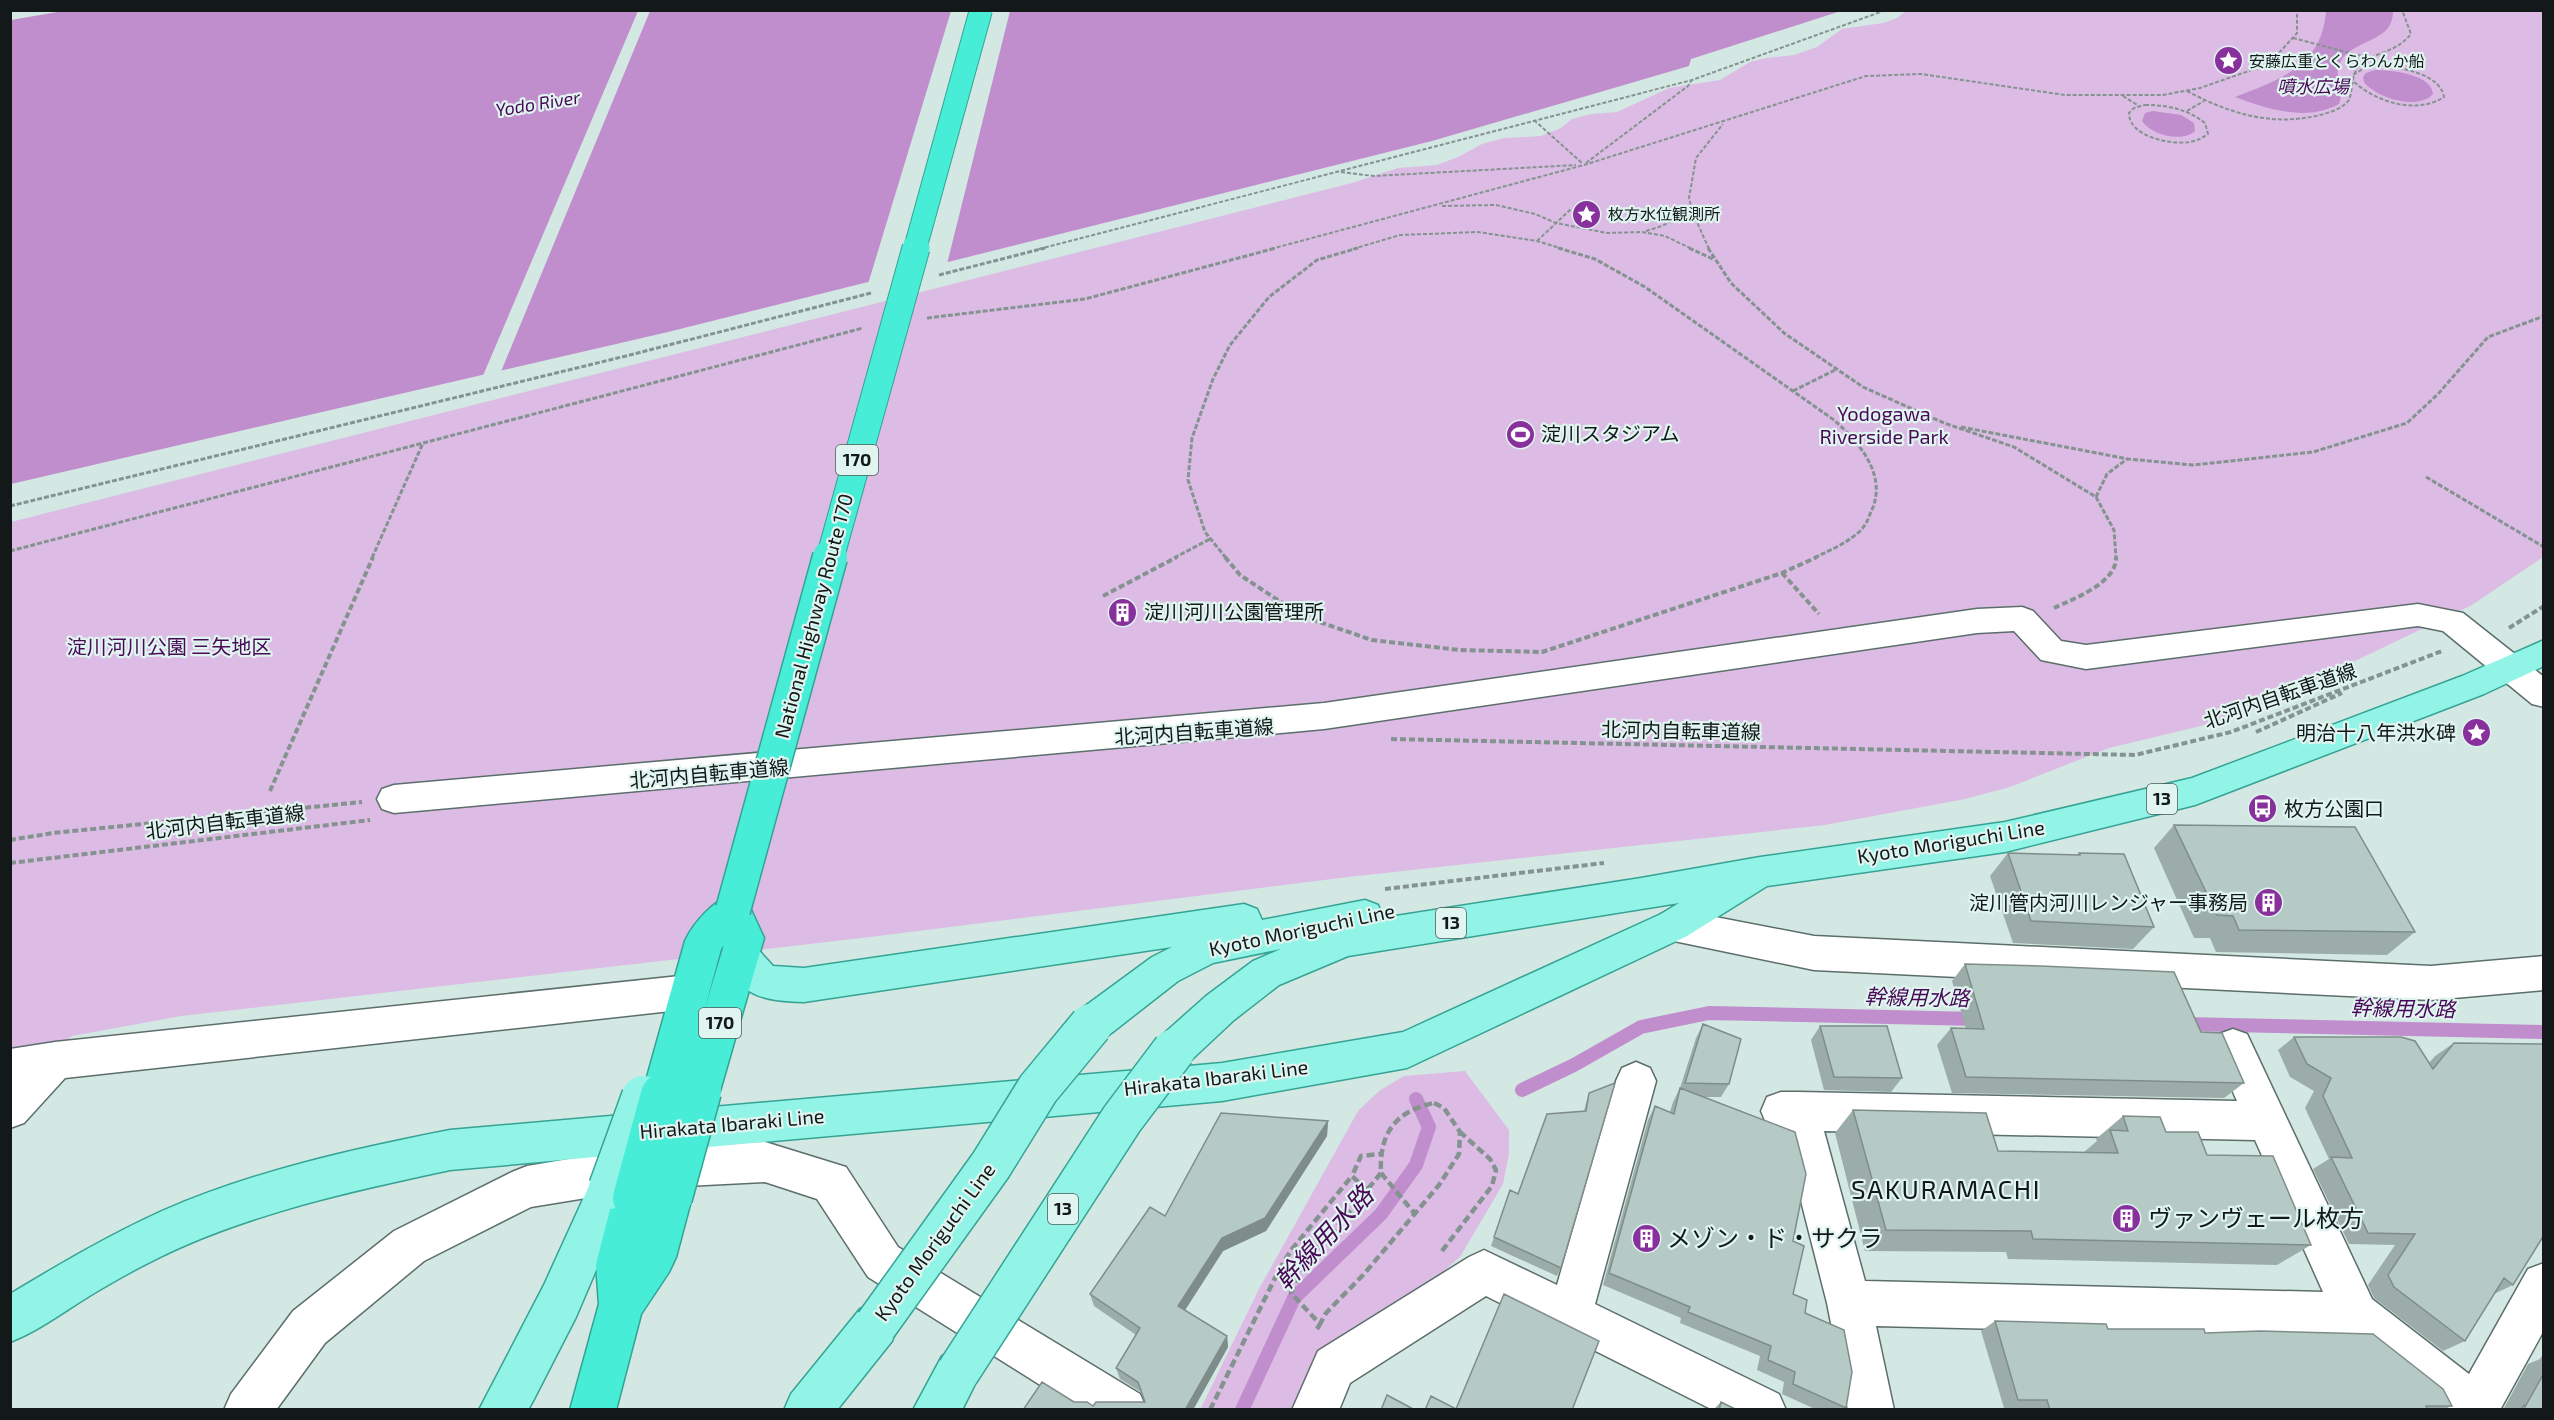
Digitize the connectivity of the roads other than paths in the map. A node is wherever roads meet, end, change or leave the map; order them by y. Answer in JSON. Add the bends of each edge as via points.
{"nodes":[{"id":1,"x":981,"y":10,"type":"edge"},
{"id":2,"x":2544,"y":652,"type":"edge"},
{"id":3,"x":2510,"y":669,"type":"junction"},
{"id":4,"x":2544,"y":695,"type":"edge"},
{"id":5,"x":385,"y":809,"type":"road end"},
{"id":6,"x":1760,"y":872,"type":"junction"},
{"id":7,"x":1390,"y":900,"type":"junction"},
{"id":8,"x":1674,"y":925,"type":"junction"},
{"id":9,"x":740,"y":934,"type":"junction"},
{"id":10,"x":2544,"y":973,"type":"edge"},
{"id":11,"x":688,"y":992,"type":"junction"},
{"id":12,"x":2234,"y":1047,"type":"dead end"},
{"id":13,"x":55,"y":1061,"type":"junction"},
{"id":14,"x":10,"y":1068,"type":"edge"},
{"id":15,"x":1636,"y":1081,"type":"dead end"},
{"id":16,"x":668,"y":1090,"type":"junction"},
{"id":17,"x":10,"y":1109,"type":"edge"},
{"id":18,"x":2268,"y":1121,"type":"junction"},
{"id":19,"x":638,"y":1195,"type":"junction"},
{"id":20,"x":2544,"y":1284,"type":"edge"},
{"id":21,"x":1849,"y":1303,"type":"junction"},
{"id":22,"x":1570,"y":1315,"type":"junction"},
{"id":23,"x":2356,"y":1315,"type":"junction"},
{"id":24,"x":10,"y":1320,"type":"edge"},
{"id":25,"x":2474,"y":1409,"type":"edge"},
{"id":26,"x":247,"y":1410,"type":"edge"},
{"id":27,"x":502,"y":1410,"type":"edge"},
{"id":28,"x":593,"y":1410,"type":"edge"},
{"id":29,"x":807,"y":1410,"type":"edge"},
{"id":30,"x":936,"y":1410,"type":"edge"},
{"id":31,"x":1124,"y":1410,"type":"edge"},
{"id":32,"x":1315,"y":1410,"type":"edge"},
{"id":33,"x":1763,"y":1410,"type":"edge"},
{"id":34,"x":1872,"y":1410,"type":"edge"}],
"edges":[{"from":1,"to":9,"type":"highway","name":"National Highway Route 170","number":"170","bridge":true},
{"from":2,"to":3,"type":"main road","name":"Kyoto Moriguchi Line","number":"13"},
{"from":3,"to":4,"type":"street"},
{"from":3,"to":5,"type":"street","via":[[2452,621],[2418,615],[2086,657],[2052,652],[2022,619],[1977,621],[1324,716]]},
{"from":3,"to":6,"type":"main road","name":"Kyoto Moriguchi Line","number":"13","via":[[2195,791],[2005,837]]},
{"from":6,"to":7,"type":"main road","name":"Kyoto Moriguchi Line","number":"13","via":[[1640,875]]},
{"from":6,"to":8,"type":"main road","name":"Hirakata Ibaraki Line"},
{"from":6,"to":30,"type":"main road","name":"Kyoto Moriguchi Line","number":"13","bridge":true,"via":[[1345,940],[1266,973],[1174,1050],[1122,1119]]},
{"from":7,"to":9,"type":"main road","via":[[804,985],[767,984],[752,975]]},
{"from":7,"to":29,"type":"main road","name":"Kyoto Moriguchi Line","number":"13","bridge":true,"via":[[1208,948],[1165,969],[1091,1025],[1038,1089],[991,1165],[876,1324]]},
{"from":8,"to":10,"type":"street","via":[[1814,953],[2431,983]]},
{"from":8,"to":24,"type":"main road","name":"Hirakata Ibaraki Line","via":[[1407,1050],[1222,1082],[450,1150],[377,1165],[268,1194],[176,1227],[87,1272]]},
{"from":9,"to":11,"type":"highway","name":"National Highway Route 170","number":"170","via":[[704,942]]},
{"from":9,"to":16,"type":"highway","name":"National Highway Route 170","number":"170"},
{"from":11,"to":13,"type":"street"},
{"from":11,"to":16,"type":"highway","name":"National Highway Route 170","number":"170"},
{"from":12,"to":18,"type":"street"},
{"from":13,"to":14,"type":"street"},
{"from":13,"to":17,"type":"street"},
{"from":15,"to":22,"type":"street"},
{"from":16,"to":19,"type":"highway","name":"National Highway Route 170","number":"170","bridge":true},
{"from":18,"to":21,"type":"street","via":[[1790,1111]]},
{"from":18,"to":23,"type":"street"},
{"from":19,"to":27,"type":"main road","via":[[570,1281],[525,1373]]},
{"from":19,"to":28,"type":"highway","name":"National Highway Route 170","number":"170","via":[[654,1257],[621,1304]]},
{"from":20,"to":25,"type":"street"},
{"from":21,"to":23,"type":"street"},
{"from":21,"to":34,"type":"street"},
{"from":22,"to":32,"type":"street","via":[[1484,1272],[1335,1367]]},
{"from":22,"to":33,"type":"street"},
{"from":23,"to":25,"type":"street"},
{"from":26,"to":31,"type":"street","via":[[309,1327],[409,1246],[527,1187],[647,1167],[765,1162],[831,1182],[883,1262]]}]}
